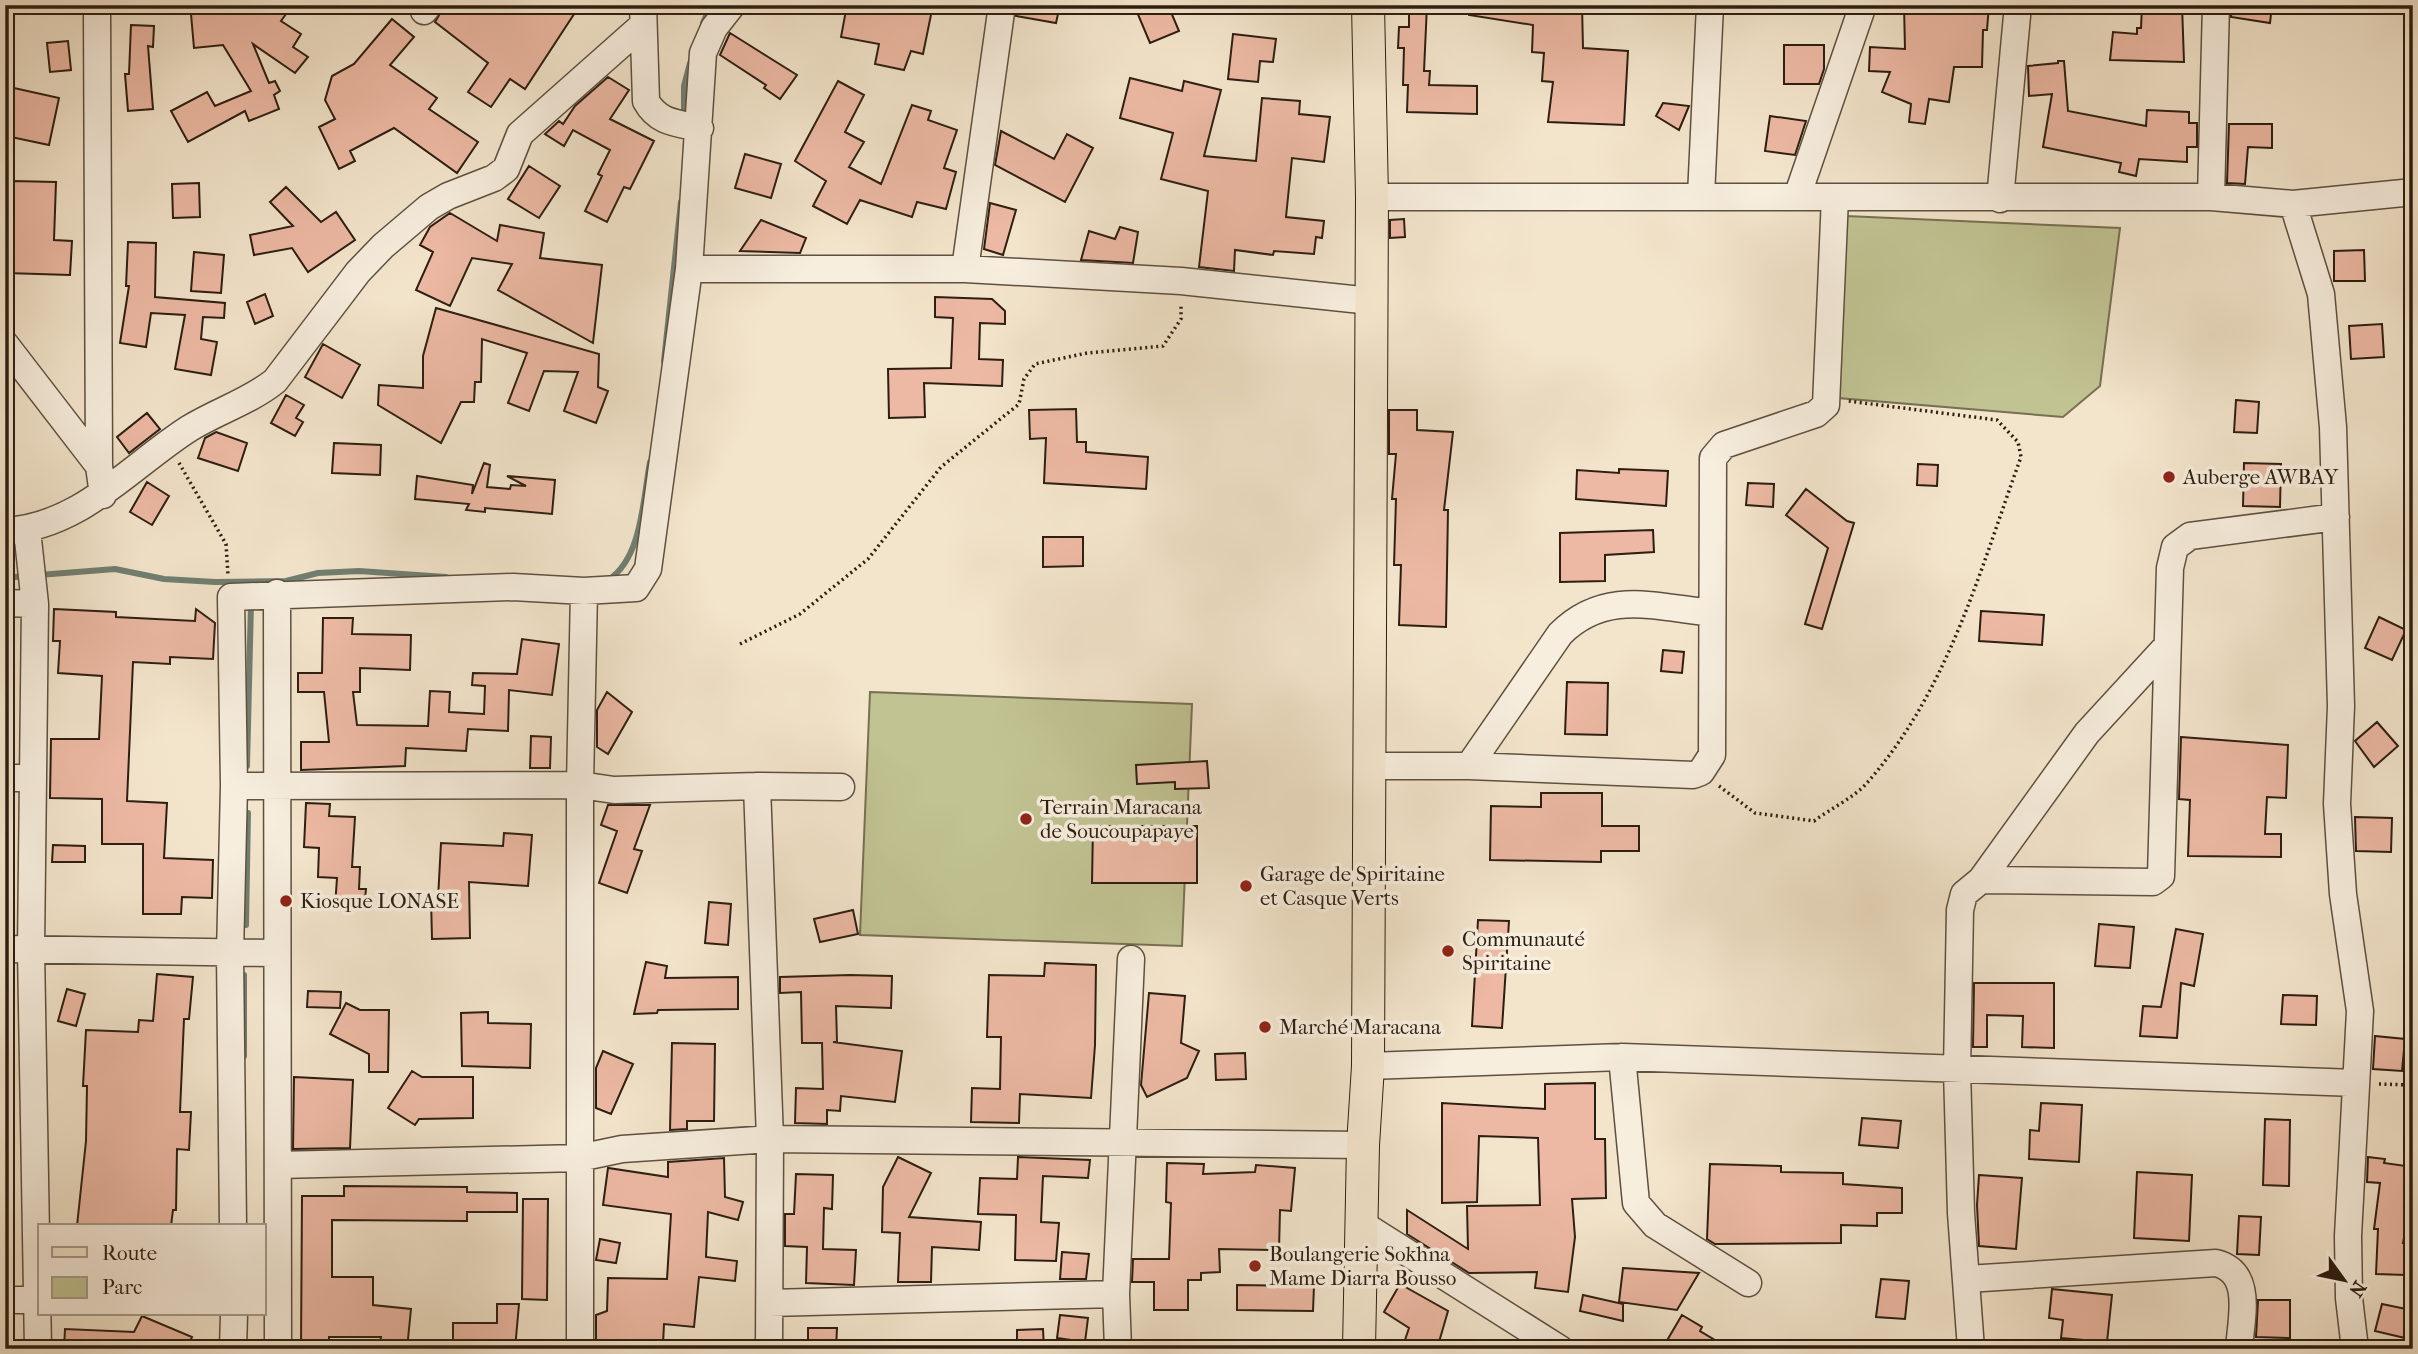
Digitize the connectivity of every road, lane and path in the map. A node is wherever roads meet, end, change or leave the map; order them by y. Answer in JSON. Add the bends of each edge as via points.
{"nodes":[{"id":1,"x":732,"y":5,"type":"edge"},
{"id":2,"x":1002,"y":5,"type":"edge"},
{"id":3,"x":1368,"y":5,"type":"edge"},
{"id":4,"x":1710,"y":5,"type":"edge"},
{"id":5,"x":1863,"y":5,"type":"edge"},
{"id":6,"x":2018,"y":5,"type":"edge"},
{"id":7,"x":2216,"y":5,"type":"edge"},
{"id":8,"x":97,"y":12,"type":"dead end"},
{"id":9,"x":643,"y":15,"type":"edge"},
{"id":10,"x":700,"y":128,"type":"junction"},
{"id":11,"x":2413,"y":192,"type":"edge"},
{"id":12,"x":1701,"y":196,"type":"junction"},
{"id":13,"x":1371,"y":197,"type":"junction"},
{"id":14,"x":1797,"y":197,"type":"junction"},
{"id":15,"x":1835,"y":197,"type":"junction"},
{"id":16,"x":2211,"y":197,"type":"junction"},
{"id":17,"x":2000,"y":199,"type":"junction"},
{"id":18,"x":2293,"y":204,"type":"junction"},
{"id":19,"x":689,"y":269,"type":"junction"},
{"id":20,"x":965,"y":269,"type":"junction"},
{"id":21,"x":1181,"y":281,"type":"junction"},
{"id":22,"x":1371,"y":301,"type":"junction"},
{"id":23,"x":5,"y":344,"type":"edge"},
{"id":24,"x":1828,"y":399,"type":"junction"},
{"id":25,"x":167,"y":443,"type":"junction"},
{"id":26,"x":99,"y":466,"type":"junction"},
{"id":27,"x":103,"y":495,"type":"junction"},
{"id":28,"x":2336,"y":517,"type":"junction"},
{"id":29,"x":16,"y":531,"type":"edge"},
{"id":30,"x":228,"y":566,"type":"dead end"},
{"id":31,"x":584,"y":591,"type":"junction"},
{"id":32,"x":277,"y":593,"type":"junction"},
{"id":33,"x":5,"y":603,"type":"edge"},
{"id":34,"x":35,"y":604,"type":"junction"},
{"id":35,"x":1712,"y":612,"type":"junction"},
{"id":36,"x":740,"y":644,"type":"dead end"},
{"id":37,"x":2167,"y":646,"type":"junction"},
{"id":38,"x":1370,"y":766,"type":"junction"},
{"id":39,"x":1469,"y":766,"type":"junction"},
{"id":40,"x":1701,"y":772,"type":"junction"},
{"id":41,"x":5,"y":778,"type":"edge"},
{"id":42,"x":33,"y":778,"type":"junction"},
{"id":43,"x":580,"y":785,"type":"junction"},
{"id":44,"x":234,"y":786,"type":"junction"},
{"id":45,"x":757,"y":786,"type":"junction"},
{"id":46,"x":277,"y":787,"type":"junction"},
{"id":47,"x":841,"y":787,"type":"dead end"},
{"id":48,"x":1981,"y":880,"type":"junction"},
{"id":49,"x":18,"y":949,"type":"edge"},
{"id":50,"x":275,"y":953,"type":"junction"},
{"id":51,"x":230,"y":954,"type":"junction"},
{"id":52,"x":1131,"y":959,"type":"dead end"},
{"id":53,"x":1622,"y":1058,"type":"junction"},
{"id":54,"x":1368,"y":1066,"type":"junction"},
{"id":55,"x":1957,"y":1070,"type":"junction"},
{"id":56,"x":2356,"y":1083,"type":"junction"},
{"id":57,"x":2413,"y":1086,"type":"edge"},
{"id":58,"x":770,"y":1139,"type":"junction"},
{"id":59,"x":1123,"y":1143,"type":"junction"},
{"id":60,"x":1363,"y":1145,"type":"junction"},
{"id":61,"x":579,"y":1158,"type":"junction"},
{"id":62,"x":278,"y":1165,"type":"junction"},
{"id":63,"x":233,"y":1224,"type":"edge"},
{"id":64,"x":1362,"y":1224,"type":"junction"},
{"id":65,"x":1967,"y":1279,"type":"junction"},
{"id":66,"x":38,"y":1283,"type":"edge"},
{"id":67,"x":1748,"y":1283,"type":"dead end"},
{"id":68,"x":1116,"y":1294,"type":"junction"},
{"id":69,"x":5,"y":1300,"type":"edge"},
{"id":70,"x":38,"y":1300,"type":"edge"},
{"id":71,"x":770,"y":1303,"type":"junction"},
{"id":72,"x":39,"y":1316,"type":"edge"},
{"id":73,"x":234,"y":1316,"type":"edge"},
{"id":74,"x":38,"y":1349,"type":"edge"},
{"id":75,"x":233,"y":1349,"type":"edge"},
{"id":76,"x":278,"y":1349,"type":"edge"},
{"id":77,"x":580,"y":1349,"type":"edge"},
{"id":78,"x":769,"y":1349,"type":"edge"},
{"id":79,"x":1118,"y":1349,"type":"edge"},
{"id":80,"x":1359,"y":1349,"type":"edge"},
{"id":81,"x":1560,"y":1349,"type":"edge"},
{"id":82,"x":1971,"y":1349,"type":"edge"},
{"id":83,"x":2239,"y":1349,"type":"edge"},
{"id":84,"x":2354,"y":1349,"type":"edge"}],
"edges":[{"from":1,"to":10,"type":"street","via":[[714,27],[703,53]]},
{"from":2,"to":20,"type":"street"},
{"from":3,"to":13,"type":"main road"},
{"from":4,"to":12,"type":"street"},
{"from":5,"to":14,"type":"street"},
{"from":6,"to":17,"type":"street"},
{"from":7,"to":16,"type":"street"},
{"from":8,"to":26,"type":"street"},
{"from":9,"to":10,"type":"street","via":[[646,100],[652,112],[662,120]]},
{"from":9,"to":25,"type":"street","via":[[520,134],[506,169],[429,207],[383,246],[275,381]]},
{"from":10,"to":19,"type":"street"},
{"from":11,"to":18,"type":"street"},
{"from":12,"to":13,"type":"street"},
{"from":12,"to":14,"type":"street"},
{"from":13,"to":22,"type":"main road"},
{"from":14,"to":15,"type":"street"},
{"from":15,"to":17,"type":"street"},
{"from":15,"to":24,"type":"street"},
{"from":16,"to":17,"type":"street"},
{"from":16,"to":18,"type":"street"},
{"from":18,"to":28,"type":"street","via":[[2309,248],[2326,326]]},
{"from":19,"to":20,"type":"street"},
{"from":19,"to":31,"type":"street","via":[[648,569],[636,588]]},
{"from":20,"to":21,"type":"street"},
{"from":21,"to":22,"type":"street"},
{"from":21,"to":36,"type":"path","via":[[1181,319],[1163,346],[1087,353],[1035,364],[1024,379],[1018,404],[941,467],[868,559],[800,614]]},
{"from":22,"to":38,"type":"main road"},
{"from":23,"to":26,"type":"street"},
{"from":24,"to":35,"type":"street","via":[[1816,414],[1724,445],[1713,458]]},
{"from":24,"to":40,"type":"path","via":[[1997,420],[2018,442],[2021,457],[1949,654],[1915,719],[1864,786],[1814,821],[1755,813]]},
{"from":25,"to":27,"type":"street"},
{"from":25,"to":30,"type":"path","via":[[226,544]]},
{"from":26,"to":27,"type":"street"},
{"from":27,"to":29,"type":"street","via":[[78,510]]},
{"from":28,"to":37,"type":"street","via":[[2190,536],[2182,541],[2171,556]]},
{"from":28,"to":56,"type":"street","via":[[2341,706],[2337,804],[2343,894],[2360,1011]]},
{"from":29,"to":34,"type":"street"},
{"from":31,"to":32,"type":"street","via":[[513,587]]},
{"from":31,"to":43,"type":"street"},
{"from":32,"to":44,"type":"street","via":[[232,597]]},
{"from":32,"to":46,"type":"street"},
{"from":33,"to":34,"type":"street"},
{"from":34,"to":42,"type":"street"},
{"from":35,"to":39,"type":"street","via":[[1618,603],[1578,616],[1560,634]]},
{"from":35,"to":40,"type":"street","via":[[1712,755]]},
{"from":37,"to":48,"type":"street","via":[[2087,733]]},
{"from":37,"to":48,"type":"street","via":[[2161,876],[2153,882]]},
{"from":38,"to":39,"type":"street"},
{"from":38,"to":54,"type":"main road"},
{"from":39,"to":40,"type":"street"},
{"from":41,"to":42,"type":"street"},
{"from":42,"to":49,"type":"street"},
{"from":43,"to":45,"type":"street","via":[[614,790]]},
{"from":43,"to":46,"type":"street"},
{"from":43,"to":61,"type":"street"},
{"from":44,"to":46,"type":"street"},
{"from":44,"to":51,"type":"street"},
{"from":45,"to":47,"type":"street"},
{"from":45,"to":58,"type":"street"},
{"from":46,"to":50,"type":"street"},
{"from":48,"to":55,"type":"street","via":[[1964,894],[1960,910]]},
{"from":49,"to":51,"type":"street"},
{"from":49,"to":66,"type":"street"},
{"from":50,"to":51,"type":"street"},
{"from":50,"to":62,"type":"street"},
{"from":51,"to":63,"type":"street"},
{"from":52,"to":59,"type":"street"},
{"from":53,"to":54,"type":"street"},
{"from":53,"to":55,"type":"street"},
{"from":53,"to":67,"type":"street","via":[[1636,1203],[1655,1225]]},
{"from":54,"to":60,"type":"main road"},
{"from":55,"to":56,"type":"street"},
{"from":55,"to":65,"type":"street"},
{"from":56,"to":57,"type":"path"},
{"from":56,"to":84,"type":"street","via":[[2348,1236]]},
{"from":58,"to":59,"type":"street"},
{"from":58,"to":61,"type":"street","via":[[622,1149]]},
{"from":58,"to":71,"type":"street"},
{"from":59,"to":60,"type":"street"},
{"from":59,"to":68,"type":"street"},
{"from":60,"to":64,"type":"main road"},
{"from":61,"to":62,"type":"street"},
{"from":61,"to":77,"type":"street"},
{"from":62,"to":76,"type":"street"},
{"from":64,"to":80,"type":"main road"},
{"from":64,"to":81,"type":"street"},
{"from":65,"to":82,"type":"street"},
{"from":65,"to":83,"type":"street","via":[[2216,1263],[2229,1266],[2243,1293]]},
{"from":68,"to":71,"type":"street"},
{"from":68,"to":79,"type":"street"},
{"from":69,"to":70,"type":"street"},
{"from":71,"to":78,"type":"street"},
{"from":72,"to":74,"type":"street"},
{"from":73,"to":75,"type":"street"}]}
